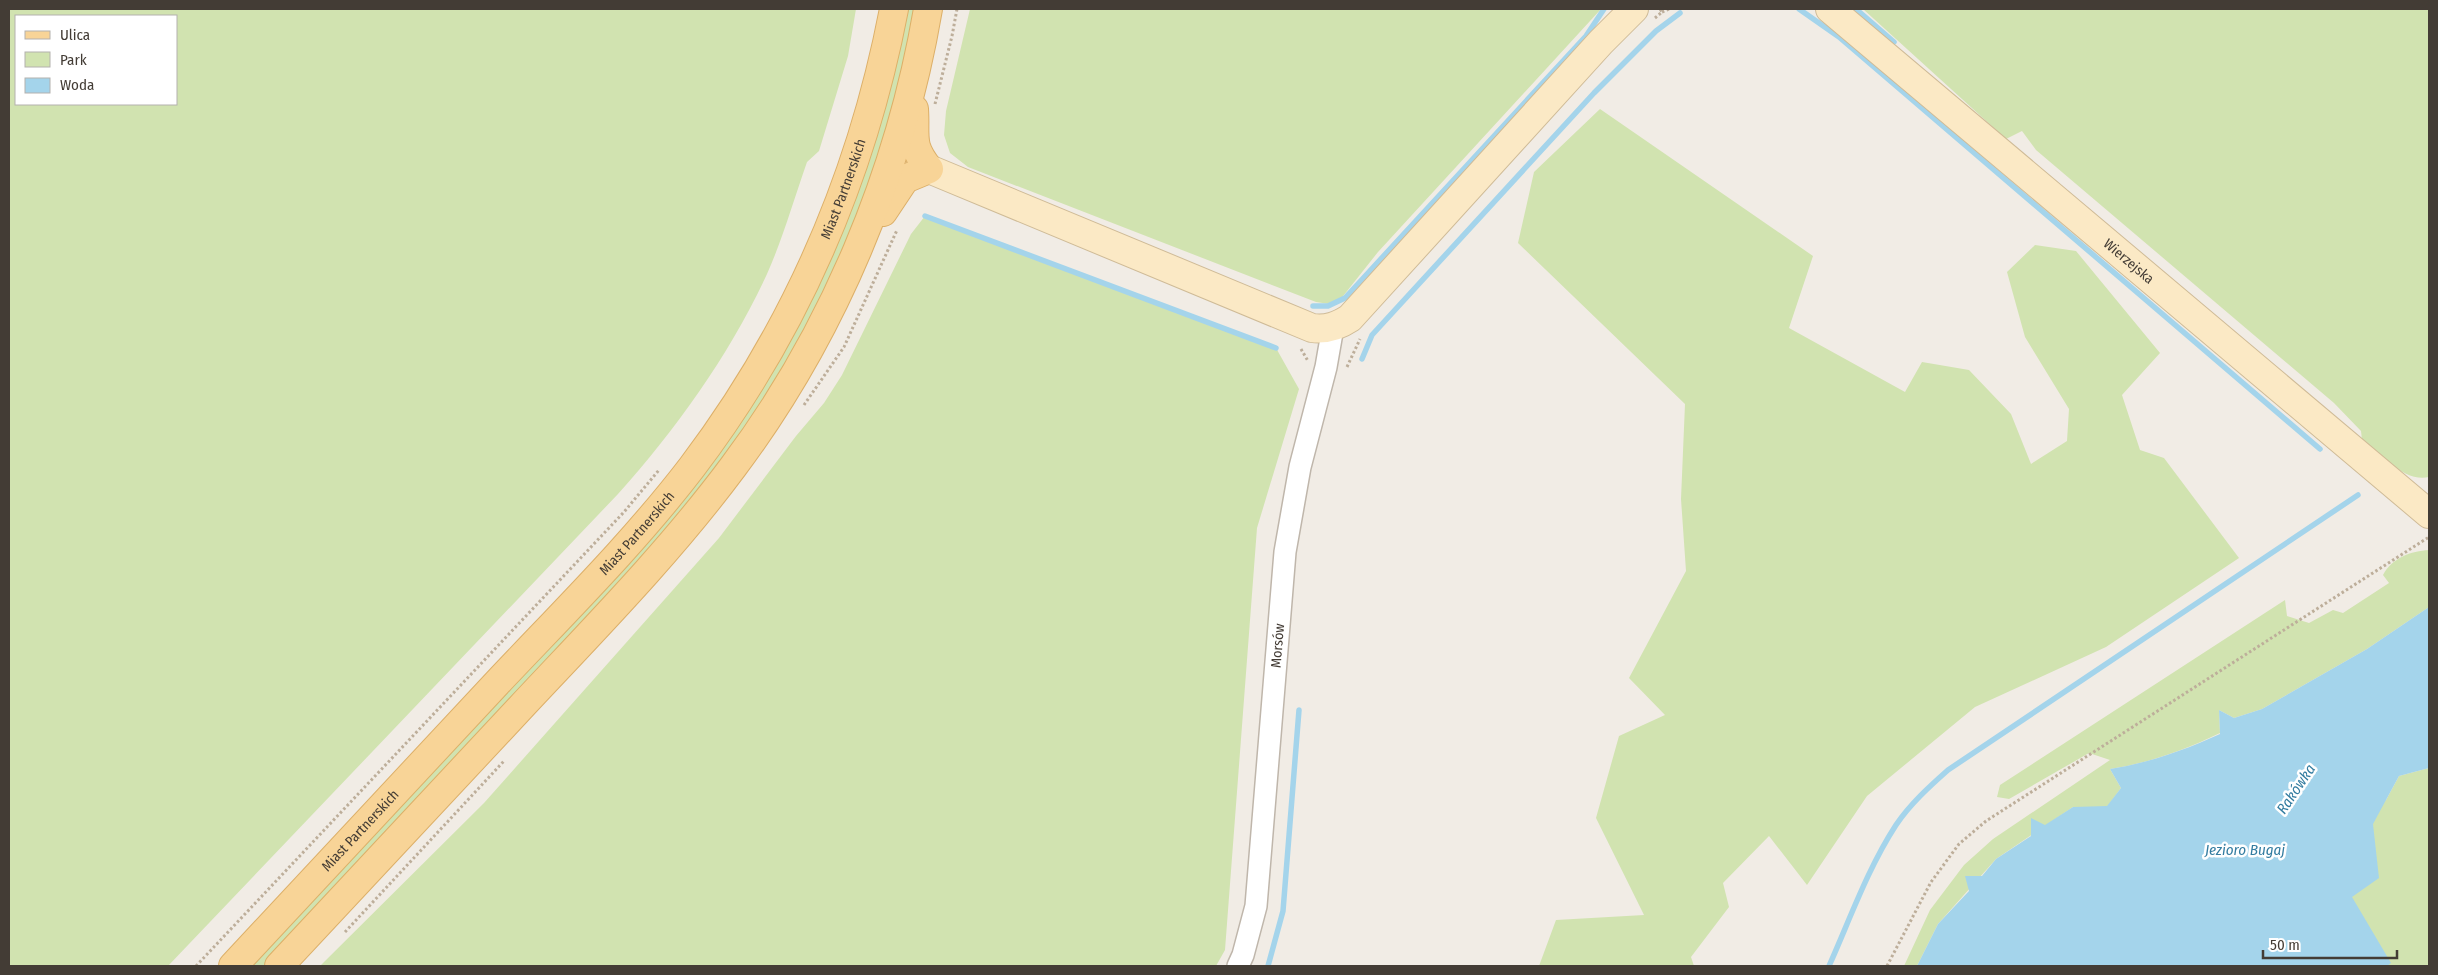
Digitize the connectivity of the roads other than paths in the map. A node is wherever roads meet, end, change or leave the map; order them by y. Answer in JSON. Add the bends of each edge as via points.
{"nodes":[{"id":1,"x":894,"y":9,"type":"edge"},
{"id":2,"x":928,"y":9,"type":"edge"},
{"id":3,"x":1620,"y":9,"type":"edge"},
{"id":4,"x":1830,"y":9,"type":"edge"},
{"id":5,"x":1642,"y":17,"type":"edge"},
{"id":6,"x":1601,"y":42,"type":"junction"},
{"id":7,"x":912,"y":88,"type":"junction"},
{"id":8,"x":929,"y":169,"type":"junction"},
{"id":9,"x":861,"y":240,"type":"junction"},
{"id":10,"x":1332,"y":327,"type":"junction"},
{"id":11,"x":2429,"y":514,"type":"edge"},
{"id":12,"x":233,"y":966,"type":"edge"},
{"id":13,"x":279,"y":966,"type":"edge"},
{"id":14,"x":1238,"y":966,"type":"edge"}],
"edges":[{"from":1,"to":12,"type":"main road","name":"Miast Partnerskich","via":[[866,128],[831,226],[784,325],[730,413],[690,468],[587,588]]},
{"from":2,"to":7,"type":"main road"},
{"from":3,"to":6,"type":"street"},
{"from":4,"to":11,"type":"street","name":"Wierzejska"},
{"from":5,"to":6,"type":"street"},
{"from":6,"to":10,"type":"street","via":[[1350,318]]},
{"from":7,"to":8,"type":"main road","via":[[914,143]]},
{"from":7,"to":9,"type":"main road","via":[[888,170]]},
{"from":8,"to":9,"type":"main road","via":[[905,179]]},
{"from":8,"to":10,"type":"street","via":[[1312,328]]},
{"from":9,"to":13,"type":"main road","via":[[791,380],[709,498],[609,613]]},
{"from":10,"to":14,"type":"street","name":"Morsów","via":[[1326,367],[1300,467],[1285,552],[1256,906]]}]}
